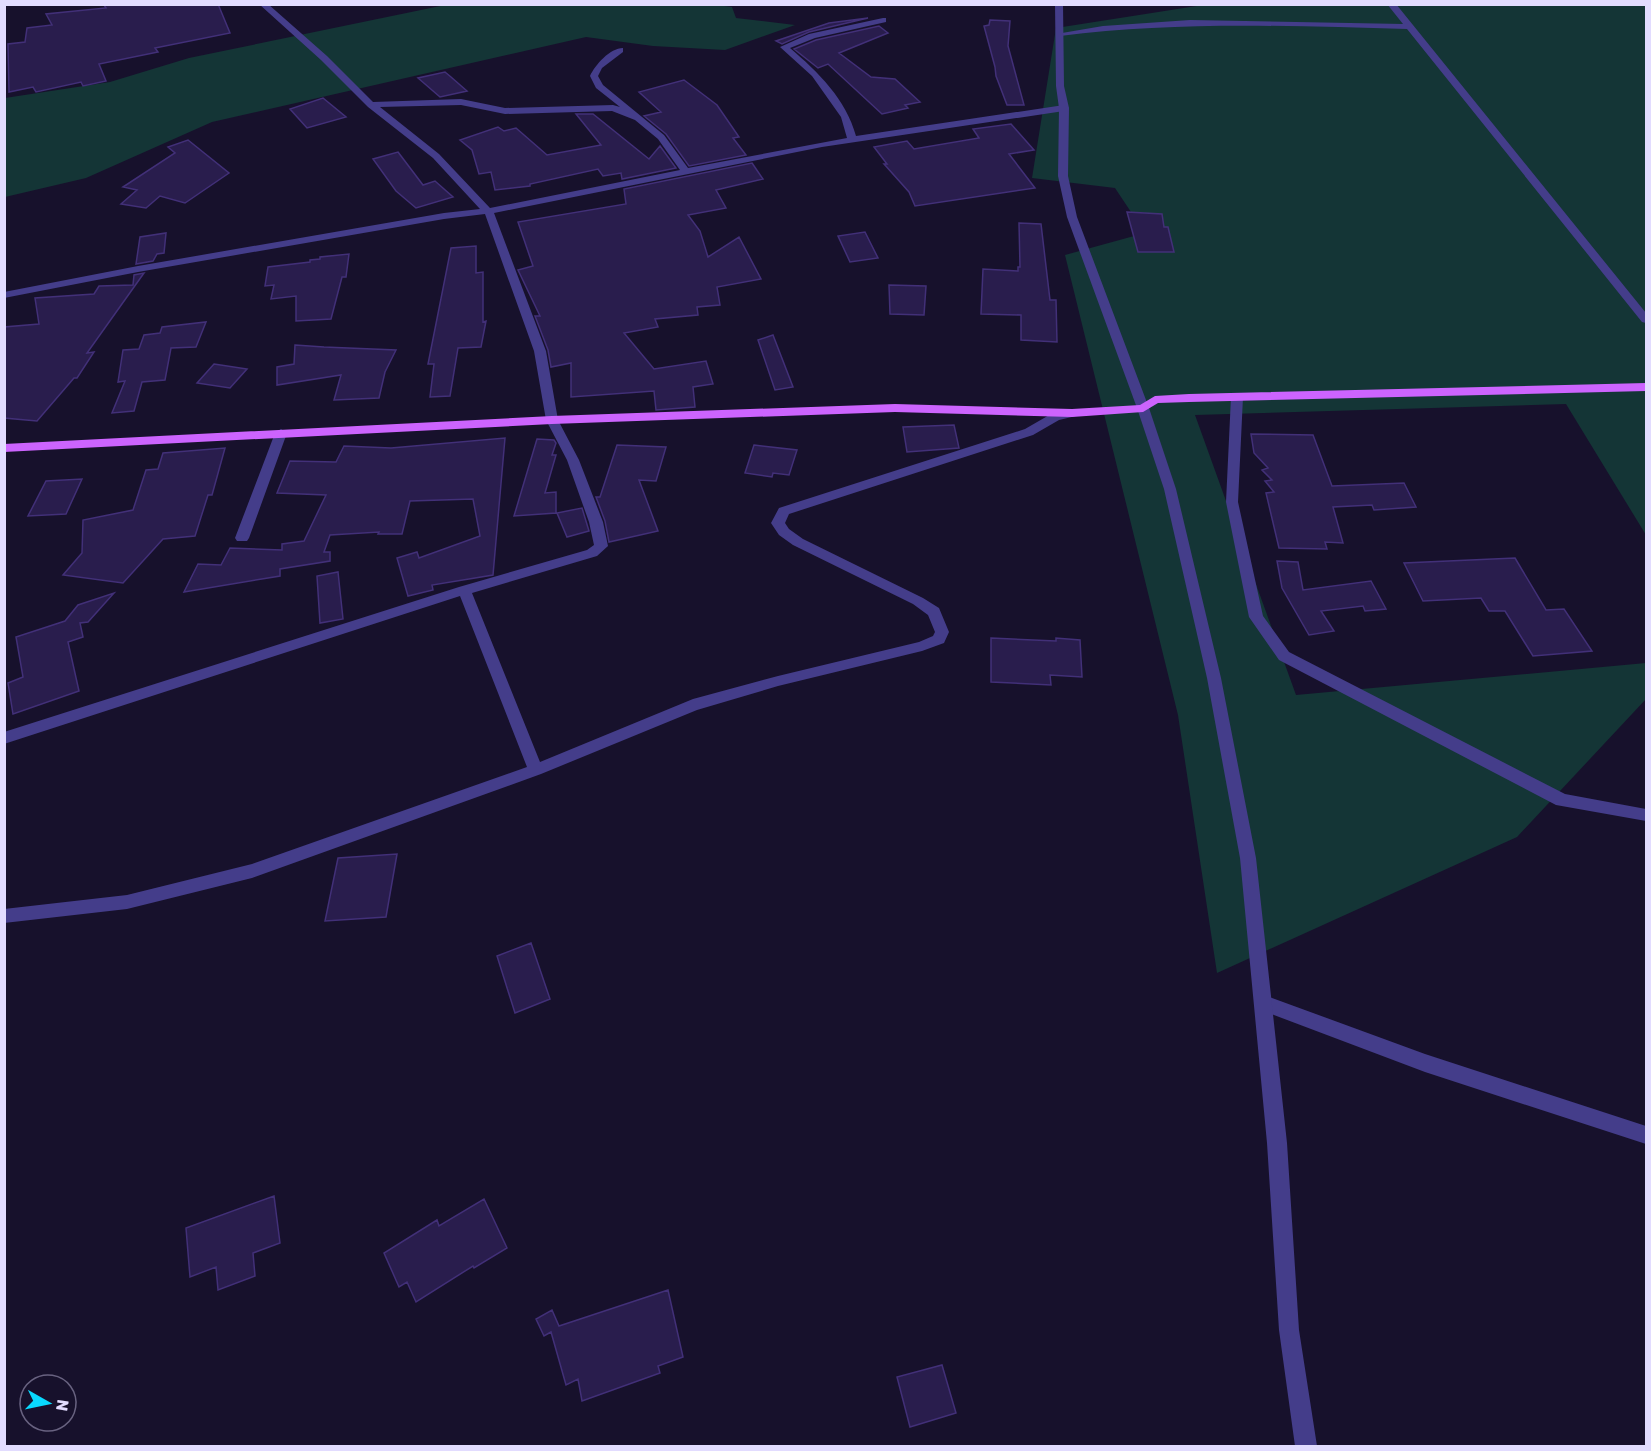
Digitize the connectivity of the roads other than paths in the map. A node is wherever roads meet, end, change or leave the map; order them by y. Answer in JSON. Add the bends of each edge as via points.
{"nodes":[{"id":1,"x":263,"y":4,"type":"edge"},
{"id":2,"x":1059,"y":4,"type":"edge"},
{"id":3,"x":1391,"y":4,"type":"edge"},
{"id":4,"x":883,"y":20,"type":"dead end"},
{"id":5,"x":1409,"y":27,"type":"junction"},
{"id":6,"x":1060,"y":34,"type":"junction"},
{"id":7,"x":620,"y":50,"type":"dead end"},
{"id":8,"x":371,"y":105,"type":"junction"},
{"id":9,"x":1064,"y":108,"type":"junction"},
{"id":10,"x":640,"y":119,"type":"junction"},
{"id":11,"x":852,"y":140,"type":"junction"},
{"id":12,"x":686,"y":172,"type":"junction"},
{"id":13,"x":488,"y":211,"type":"junction"},
{"id":14,"x":4,"y":296,"type":"edge"},
{"id":15,"x":1647,"y":320,"type":"edge"},
{"id":16,"x":1647,"y":387,"type":"edge"},
{"id":17,"x":1236,"y":397,"type":"junction"},
{"id":18,"x":1143,"y":408,"type":"junction"},
{"id":19,"x":1072,"y":413,"type":"junction"},
{"id":20,"x":552,"y":420,"type":"junction"},
{"id":21,"x":280,"y":433,"type":"junction"},
{"id":22,"x":4,"y":448,"type":"edge"},
{"id":23,"x":242,"y":538,"type":"dead end"},
{"id":24,"x":464,"y":590,"type":"junction"},
{"id":25,"x":4,"y":738,"type":"edge"},
{"id":26,"x":536,"y":770,"type":"junction"},
{"id":27,"x":1647,"y":815,"type":"edge"},
{"id":28,"x":4,"y":916,"type":"edge"},
{"id":29,"x":1264,"y":1003,"type":"junction"},
{"id":30,"x":1647,"y":1135,"type":"edge"},
{"id":31,"x":1306,"y":1446,"type":"edge"}],
"edges":[{"from":1,"to":8,"type":"street"},
{"from":2,"to":6,"type":"street"},
{"from":3,"to":5,"type":"street"},
{"from":4,"to":11,"type":"street","via":[[784,47],[815,74],[846,117]]},
{"from":5,"to":6,"type":"street","via":[[1163,23]]},
{"from":5,"to":15,"type":"street"},
{"from":6,"to":9,"type":"street"},
{"from":7,"to":10,"type":"street","via":[[598,67],[594,76],[599,86]]},
{"from":8,"to":10,"type":"street","via":[[461,102],[505,111],[613,108]]},
{"from":8,"to":13,"type":"street","via":[[436,156]]},
{"from":9,"to":11,"type":"street"},
{"from":9,"to":18,"type":"street","via":[[1063,176],[1072,217]]},
{"from":10,"to":12,"type":"street","via":[[661,137]]},
{"from":11,"to":12,"type":"street"},
{"from":12,"to":13,"type":"street"},
{"from":13,"to":14,"type":"street","via":[[149,267]]},
{"from":13,"to":20,"type":"street","via":[[540,351]]},
{"from":16,"to":17,"type":"main road"},
{"from":17,"to":18,"type":"main road","via":[[1155,400]]},
{"from":17,"to":27,"type":"street","via":[[1232,502],[1256,617],[1284,656],[1562,800]]},
{"from":18,"to":19,"type":"main road"},
{"from":18,"to":29,"type":"street","via":[[1179,523],[1214,678],[1248,858]]},
{"from":19,"to":20,"type":"main road","via":[[896,408]]},
{"from":19,"to":26,"type":"street","via":[[1029,432],[784,511],[778,523],[798,542],[934,612],[942,632],[939,639],[693,705]]},
{"from":20,"to":21,"type":"main road"},
{"from":20,"to":24,"type":"street","via":[[573,460],[601,546],[592,553]]},
{"from":21,"to":22,"type":"main road"},
{"from":21,"to":23,"type":"street"},
{"from":24,"to":25,"type":"street"},
{"from":24,"to":26,"type":"street"},
{"from":26,"to":28,"type":"street","via":[[252,871],[127,902]]},
{"from":29,"to":30,"type":"street","via":[[1425,1063]]},
{"from":29,"to":31,"type":"street","via":[[1289,1330]]}]}
